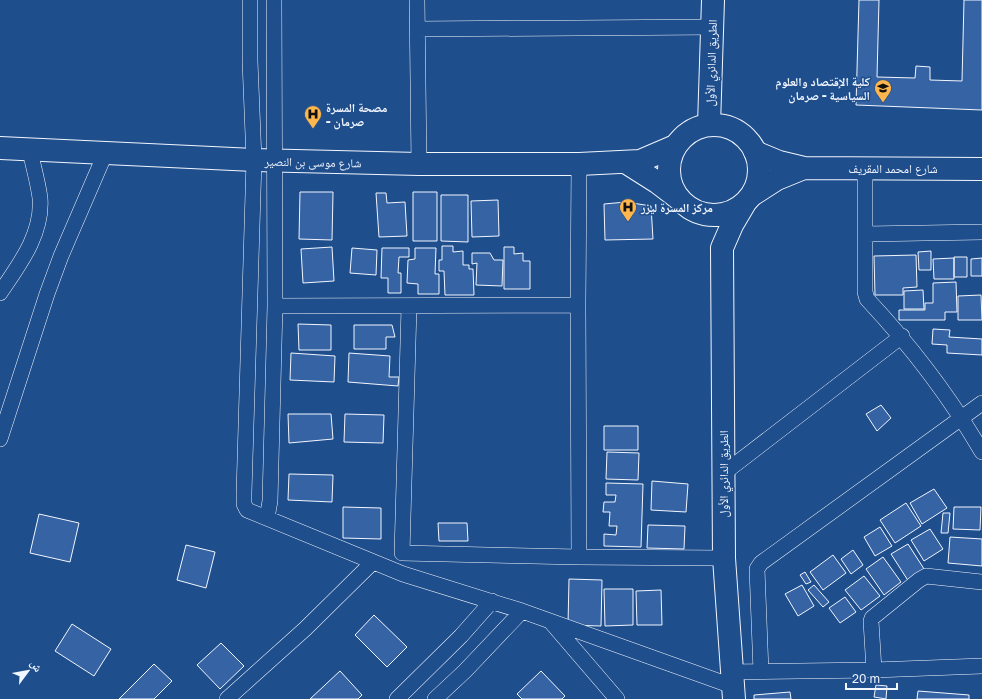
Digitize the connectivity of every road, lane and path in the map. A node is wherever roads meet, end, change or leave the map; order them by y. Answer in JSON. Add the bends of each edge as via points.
{"nodes":[{"id":1,"x":250,"y":0,"type":"edge"},
{"id":2,"x":274,"y":0,"type":"edge"},
{"id":3,"x":417,"y":0,"type":"edge"},
{"id":4,"x":713,"y":0,"type":"edge"},
{"id":5,"x":250,"y":21,"type":"junction"},
{"id":6,"x":274,"y":22,"type":"junction"},
{"id":7,"x":713,"y":27,"type":"junction"},
{"id":8,"x":417,"y":29,"type":"junction"},
{"id":9,"x":709,"y":126,"type":"junction"},
{"id":10,"x":675,"y":146,"type":"junction"},
{"id":11,"x":0,"y":148,"type":"edge"},
{"id":12,"x":30,"y":150,"type":"junction"},
{"id":13,"x":755,"y":152,"type":"junction"},
{"id":14,"x":105,"y":154,"type":"junction"},
{"id":15,"x":254,"y":160,"type":"junction"},
{"id":16,"x":276,"y":161,"type":"junction"},
{"id":17,"x":627,"y":163,"type":"junction"},
{"id":18,"x":419,"y":164,"type":"junction"},
{"id":19,"x":579,"y":164,"type":"junction"},
{"id":20,"x":804,"y":168,"type":"junction"},
{"id":21,"x":865,"y":168,"type":"junction"},
{"id":22,"x":982,"y":169,"type":"edge"},
{"id":23,"x":678,"y":198,"type":"junction"},
{"id":24,"x":748,"y":199,"type":"junction"},
{"id":25,"x":695,"y":212,"type":"junction"},
{"id":26,"x":982,"y":232,"type":"edge"},
{"id":27,"x":866,"y":234,"type":"junction"},
{"id":28,"x":722,"y":248,"type":"junction"},
{"id":29,"x":0,"y":293,"type":"edge"},
{"id":30,"x":578,"y":305,"type":"junction"},
{"id":31,"x":275,"y":306,"type":"junction"},
{"id":32,"x":410,"y":307,"type":"junction"},
{"id":33,"x":902,"y":336,"type":"junction"},
{"id":34,"x":982,"y":403,"type":"edge"},
{"id":35,"x":962,"y":417,"type":"junction"},
{"id":36,"x":0,"y":439,"type":"edge"},
{"id":37,"x":982,"y":452,"type":"edge"},
{"id":38,"x":724,"y":473,"type":"junction"},
{"id":39,"x":267,"y":518,"type":"junction"},
{"id":40,"x":402,"y":553,"type":"junction"},
{"id":41,"x":579,"y":557,"type":"junction"},
{"id":42,"x":724,"y":558,"type":"junction"},
{"id":43,"x":373,"y":562,"type":"junction"},
{"id":44,"x":402,"y":574,"type":"junction"},
{"id":45,"x":982,"y":582,"type":"edge"},
{"id":46,"x":492,"y":601,"type":"junction"},
{"id":47,"x":522,"y":611,"type":"junction"},
{"id":48,"x":550,"y":621,"type":"junction"},
{"id":49,"x":982,"y":666,"type":"edge"},
{"id":50,"x":874,"y":670,"type":"junction"},
{"id":51,"x":761,"y":672,"type":"junction"},
{"id":52,"x":732,"y":686,"type":"edge"},
{"id":53,"x":227,"y":699,"type":"edge"},
{"id":54,"x":397,"y":699,"type":"edge"},
{"id":55,"x":435,"y":699,"type":"edge"},
{"id":56,"x":617,"y":699,"type":"edge"}],
"edges":[{"from":1,"to":5,"type":"street"},
{"from":2,"to":6,"type":"street"},
{"from":3,"to":8,"type":"street"},
{"from":4,"to":7,"type":"street","name":"الطريق الدائري الأول"},
{"from":5,"to":6,"type":"street"},
{"from":5,"to":15,"type":"street"},
{"from":6,"to":16,"type":"street"},
{"from":7,"to":8,"type":"street"},
{"from":7,"to":9,"type":"street","name":"الطريق الدائري الأول"},
{"from":8,"to":18,"type":"street"},
{"from":9,"to":10,"type":"street","via":[[696,129],[684,136]]},
{"from":9,"to":13,"type":"street","via":[[721,126],[735,131],[747,140]]},
{"from":10,"to":17,"type":"street","name":"شارع موسى بن النصير","via":[[652,157]]},
{"from":10,"to":23,"type":"street","via":[[669,170],[670,182]]},
{"from":11,"to":12,"type":"street","name":"شارع موسى بن النصير"},
{"from":12,"to":14,"type":"street","name":"شارع موسى بن النصير"},
{"from":12,"to":29,"type":"street","via":[[40,199],[40,216],[22,260]]},
{"from":13,"to":20,"type":"street","name":"شارع امحمد المقريف","via":[[779,162]]},
{"from":13,"to":24,"type":"street","via":[[759,166],[758,181]]},
{"from":14,"to":15,"type":"street","name":"شارع موسى بن النصير"},
{"from":14,"to":36,"type":"street","via":[[47,294]]},
{"from":15,"to":16,"type":"street","name":"شارع موسى بن النصير"},
{"from":15,"to":39,"type":"street","via":[[244,504],[246,510],[252,514]]},
{"from":16,"to":18,"type":"street","name":"شارع موسى بن النصير"},
{"from":16,"to":31,"type":"street"},
{"from":17,"to":19,"type":"street","name":"شارع موسى بن النصير"},
{"from":17,"to":23,"type":"street"},
{"from":18,"to":19,"type":"street","name":"شارع موسى بن النصير"},
{"from":19,"to":30,"type":"street"},
{"from":20,"to":21,"type":"street","name":"شارع امحمد المقريف"},
{"from":20,"to":24,"type":"street","name":"شارع امحمد المقريف","via":[[777,179]]},
{"from":21,"to":22,"type":"street","name":"شارع امحمد المقريف"},
{"from":21,"to":27,"type":"street"},
{"from":23,"to":25,"type":"street"},
{"from":24,"to":25,"type":"street","via":[[730,213],[712,216]]},
{"from":24,"to":28,"type":"street"},
{"from":25,"to":28,"type":"street"},
{"from":26,"to":27,"type":"street"},
{"from":27,"to":33,"type":"street","via":[[867,299]]},
{"from":28,"to":38,"type":"street","name":"الطريق الدائري الأول"},
{"from":30,"to":32,"type":"street"},
{"from":30,"to":41,"type":"street"},
{"from":31,"to":32,"type":"street"},
{"from":31,"to":39,"type":"street","via":[[270,501]]},
{"from":32,"to":40,"type":"street"},
{"from":33,"to":35,"type":"street"},
{"from":33,"to":38,"type":"street"},
{"from":34,"to":35,"type":"street"},
{"from":35,"to":37,"type":"street"},
{"from":35,"to":51,"type":"street","via":[[761,563],[757,569]]},
{"from":38,"to":42,"type":"street","name":"الطريق الدائري الأول"},
{"from":39,"to":43,"type":"street"},
{"from":40,"to":41,"type":"street"},
{"from":40,"to":44,"type":"street"},
{"from":41,"to":42,"type":"street"},
{"from":42,"to":52,"type":"street","name":"الطريق الدائري الأول"},
{"from":43,"to":44,"type":"street"},
{"from":43,"to":53,"type":"street","via":[[305,629]]},
{"from":44,"to":46,"type":"street"},
{"from":45,"to":50,"type":"street","via":[[926,576],[919,580],[871,621]]},
{"from":46,"to":47,"type":"street"},
{"from":46,"to":54,"type":"street","via":[[461,636]]},
{"from":47,"to":48,"type":"street"},
{"from":47,"to":55,"type":"street"},
{"from":48,"to":52,"type":"street"},
{"from":48,"to":56,"type":"street"},
{"from":49,"to":50,"type":"street"},
{"from":50,"to":51,"type":"street"},
{"from":51,"to":52,"type":"street"}]}
